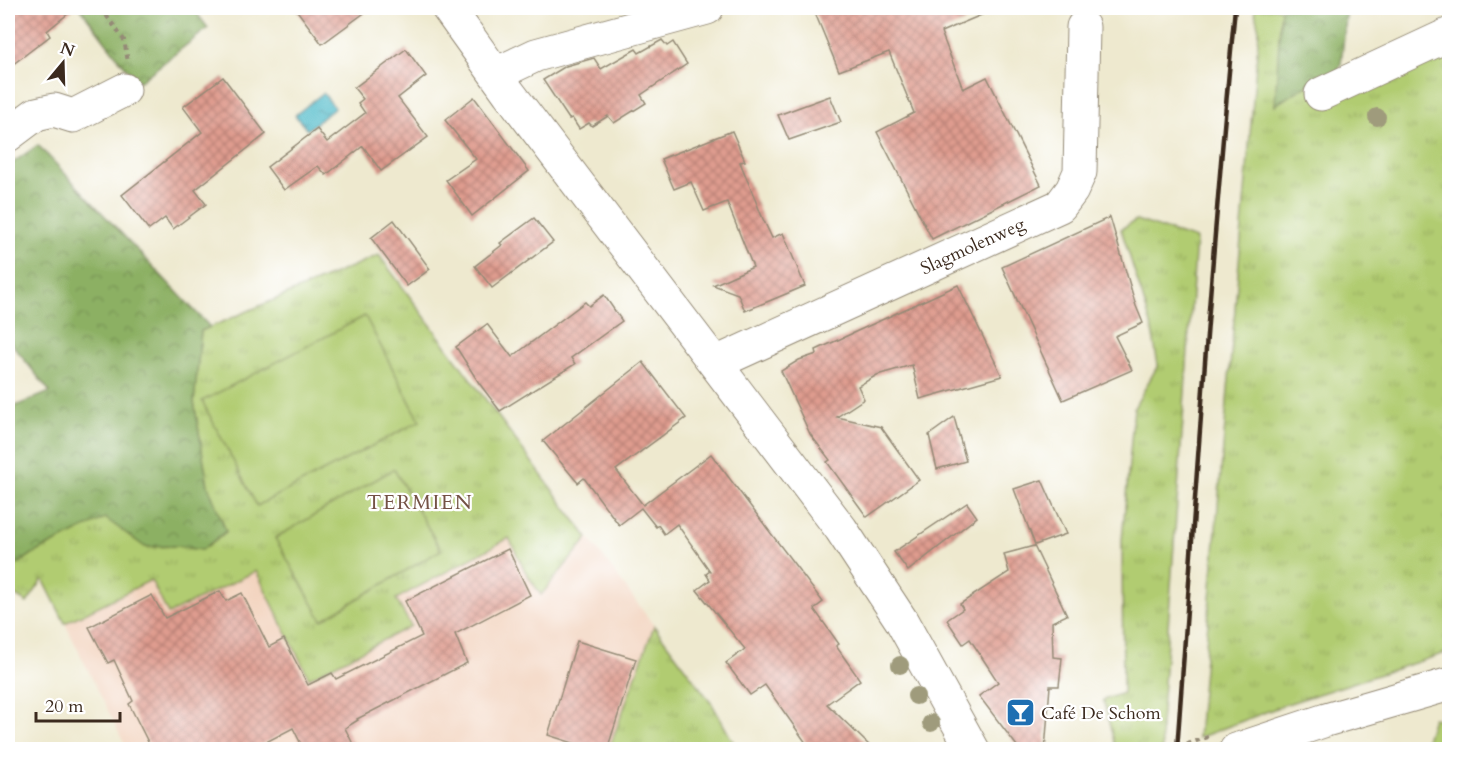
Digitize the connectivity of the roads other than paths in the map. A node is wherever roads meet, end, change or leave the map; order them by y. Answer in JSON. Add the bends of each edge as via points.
{"nodes":[{"id":1,"x":448,"y":8,"type":"edge"},
{"id":2,"x":707,"y":8,"type":"edge"},
{"id":3,"x":1083,"y":27,"type":"dead end"},
{"id":4,"x":1449,"y":34,"type":"edge"},
{"id":5,"x":496,"y":74,"type":"junction"},
{"id":6,"x":127,"y":81,"type":"road end"},
{"id":7,"x":1321,"y":94,"type":"dead end"},
{"id":8,"x":8,"y":135,"type":"edge"},
{"id":9,"x":716,"y":363,"type":"junction"},
{"id":10,"x":1449,"y":684,"type":"edge"},
{"id":11,"x":973,"y":750,"type":"edge"},
{"id":12,"x":1236,"y":750,"type":"edge"}],
"edges":[{"from":1,"to":5,"type":"street"},
{"from":2,"to":5,"type":"street","via":[[536,55]]},
{"from":3,"to":9,"type":"street","name":"Slagmolenweg","via":[[1080,172],[1060,206]]},
{"from":4,"to":7,"type":"street"},
{"from":5,"to":9,"type":"street"},
{"from":6,"to":8,"type":"street","via":[[77,126],[54,110],[36,114]]},
{"from":9,"to":11,"type":"street","via":[[841,529],[902,620]]},
{"from":10,"to":12,"type":"street"}]}
